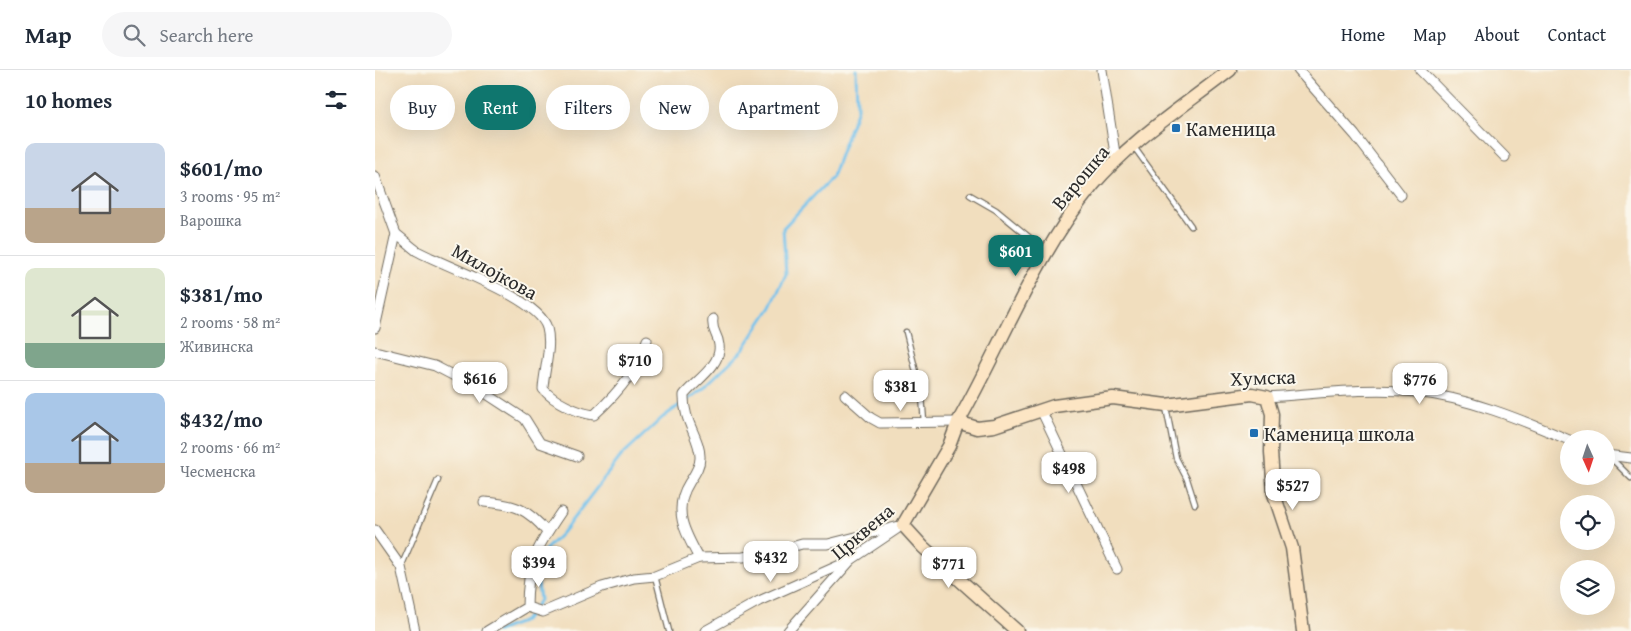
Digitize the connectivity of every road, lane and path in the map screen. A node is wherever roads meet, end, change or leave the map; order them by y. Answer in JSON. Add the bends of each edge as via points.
{"nodes":[{"id":1,"x":1102,"y":70,"type":"edge"},
{"id":2,"x":1230,"y":70,"type":"edge"},
{"id":3,"x":1299,"y":70,"type":"edge"},
{"id":4,"x":1420,"y":70,"type":"edge"},
{"id":5,"x":1133,"y":146,"type":"junction"},
{"id":6,"x":1505,"y":157,"type":"dead end"},
{"id":7,"x":1116,"y":160,"type":"junction"},
{"id":8,"x":375,"y":176,"type":"edge"},
{"id":9,"x":969,"y":195,"type":"dead end"},
{"id":10,"x":1401,"y":195,"type":"dead end"},
{"id":11,"x":1191,"y":226,"type":"dead end"},
{"id":12,"x":396,"y":234,"type":"junction"},
{"id":13,"x":1046,"y":251,"type":"junction"},
{"id":14,"x":713,"y":319,"type":"dead end"},
{"id":15,"x":375,"y":328,"type":"edge"},
{"id":16,"x":906,"y":332,"type":"dead end"},
{"id":17,"x":647,"y":340,"type":"dead end"},
{"id":18,"x":375,"y":351,"type":"edge"},
{"id":19,"x":845,"y":395,"type":"dead end"},
{"id":20,"x":1267,"y":398,"type":"junction"},
{"id":21,"x":1166,"y":405,"type":"junction"},
{"id":22,"x":1041,"y":410,"type":"junction"},
{"id":23,"x":957,"y":422,"type":"junction"},
{"id":24,"x":924,"y":423,"type":"junction"},
{"id":25,"x":1560,"y":436,"type":"edge"},
{"id":26,"x":577,"y":456,"type":"dead end"},
{"id":27,"x":1615,"y":457,"type":"edge"},
{"id":28,"x":1631,"y":458,"type":"edge"},
{"id":29,"x":1615,"y":463,"type":"edge"},
{"id":30,"x":1631,"y":478,"type":"edge"},
{"id":31,"x":438,"y":480,"type":"dead end"},
{"id":32,"x":484,"y":502,"type":"dead end"},
{"id":33,"x":1195,"y":504,"type":"dead end"},
{"id":34,"x":561,"y":512,"type":"dead end"},
{"id":35,"x":903,"y":525,"type":"junction"},
{"id":36,"x":375,"y":530,"type":"edge"},
{"id":37,"x":547,"y":532,"type":"junction"},
{"id":38,"x":699,"y":558,"type":"junction"},
{"id":39,"x":851,"y":560,"type":"junction"},
{"id":40,"x":401,"y":567,"type":"junction"},
{"id":41,"x":1117,"y":569,"type":"dead end"},
{"id":42,"x":655,"y":576,"type":"junction"},
{"id":43,"x":527,"y":607,"type":"junction"},
{"id":44,"x":415,"y":631,"type":"edge"},
{"id":45,"x":487,"y":631,"type":"edge"},
{"id":46,"x":669,"y":631,"type":"edge"},
{"id":47,"x":705,"y":631,"type":"edge"},
{"id":48,"x":788,"y":631,"type":"edge"},
{"id":49,"x":1017,"y":631,"type":"edge"},
{"id":50,"x":1303,"y":631,"type":"edge"}],
"edges":[{"from":1,"to":7,"type":"street"},
{"from":2,"to":5,"type":"street","name":"Варошка"},
{"from":3,"to":10,"type":"street"},
{"from":4,"to":6,"type":"street"},
{"from":5,"to":7,"type":"street","name":"Варошка"},
{"from":5,"to":11,"type":"lane"},
{"from":7,"to":13,"type":"street","name":"Варошка"},
{"from":8,"to":12,"type":"street"},
{"from":9,"to":13,"type":"lane","via":[[996,210]]},
{"from":12,"to":15,"type":"street"},
{"from":12,"to":17,"type":"street","name":"Милојкова","via":[[417,250],[488,283],[534,311],[547,326],[549,340],[543,389],[549,396],[577,410],[594,415],[605,405],[642,356]]},
{"from":13,"to":23,"type":"street","name":"Варошка"},
{"from":14,"to":38,"type":"street","via":[[711,328],[719,342],[719,353],[715,363],[684,395],[686,419],[701,456],[700,465],[684,490],[679,510],[684,530]]},
{"from":16,"to":24,"type":"lane","via":[[922,396]]},
{"from":18,"to":26,"type":"street","via":[[435,366],[465,381],[525,419],[540,443]]},
{"from":19,"to":24,"type":"street","via":[[880,423]]},
{"from":20,"to":21,"type":"street","name":"Хумска","via":[[1252,394]]},
{"from":20,"to":25,"type":"street","name":"Хумска","via":[[1363,391],[1416,392],[1498,410]]},
{"from":20,"to":50,"type":"street","via":[[1272,414],[1274,494],[1292,548]]},
{"from":21,"to":22,"type":"street","name":"Хумска","via":[[1113,398]]},
{"from":21,"to":33,"type":"lane","via":[[1176,458]]},
{"from":22,"to":23,"type":"street","name":"Хумска","via":[[995,426],[977,428]]},
{"from":22,"to":41,"type":"street"},
{"from":23,"to":24,"type":"street"},
{"from":23,"to":35,"type":"street","name":"Црквена","via":[[949,446]]},
{"from":27,"to":28,"type":"street"},
{"from":29,"to":30,"type":"lane"},
{"from":31,"to":40,"type":"lane"},
{"from":32,"to":37,"type":"street","via":[[509,504],[522,509]]},
{"from":34,"to":37,"type":"street"},
{"from":35,"to":38,"type":"street","via":[[828,544],[802,544],[743,557]]},
{"from":35,"to":39,"type":"street","name":"Црквена"},
{"from":35,"to":49,"type":"street"},
{"from":36,"to":40,"type":"street"},
{"from":37,"to":43,"type":"street","via":[[532,564]]},
{"from":38,"to":42,"type":"street"},
{"from":39,"to":47,"type":"street","via":[[759,601]]},
{"from":39,"to":48,"type":"street","name":"Црквена"},
{"from":40,"to":44,"type":"street"},
{"from":42,"to":43,"type":"street","via":[[602,587],[543,612]]},
{"from":42,"to":46,"type":"lane"},
{"from":43,"to":45,"type":"street"}]}
